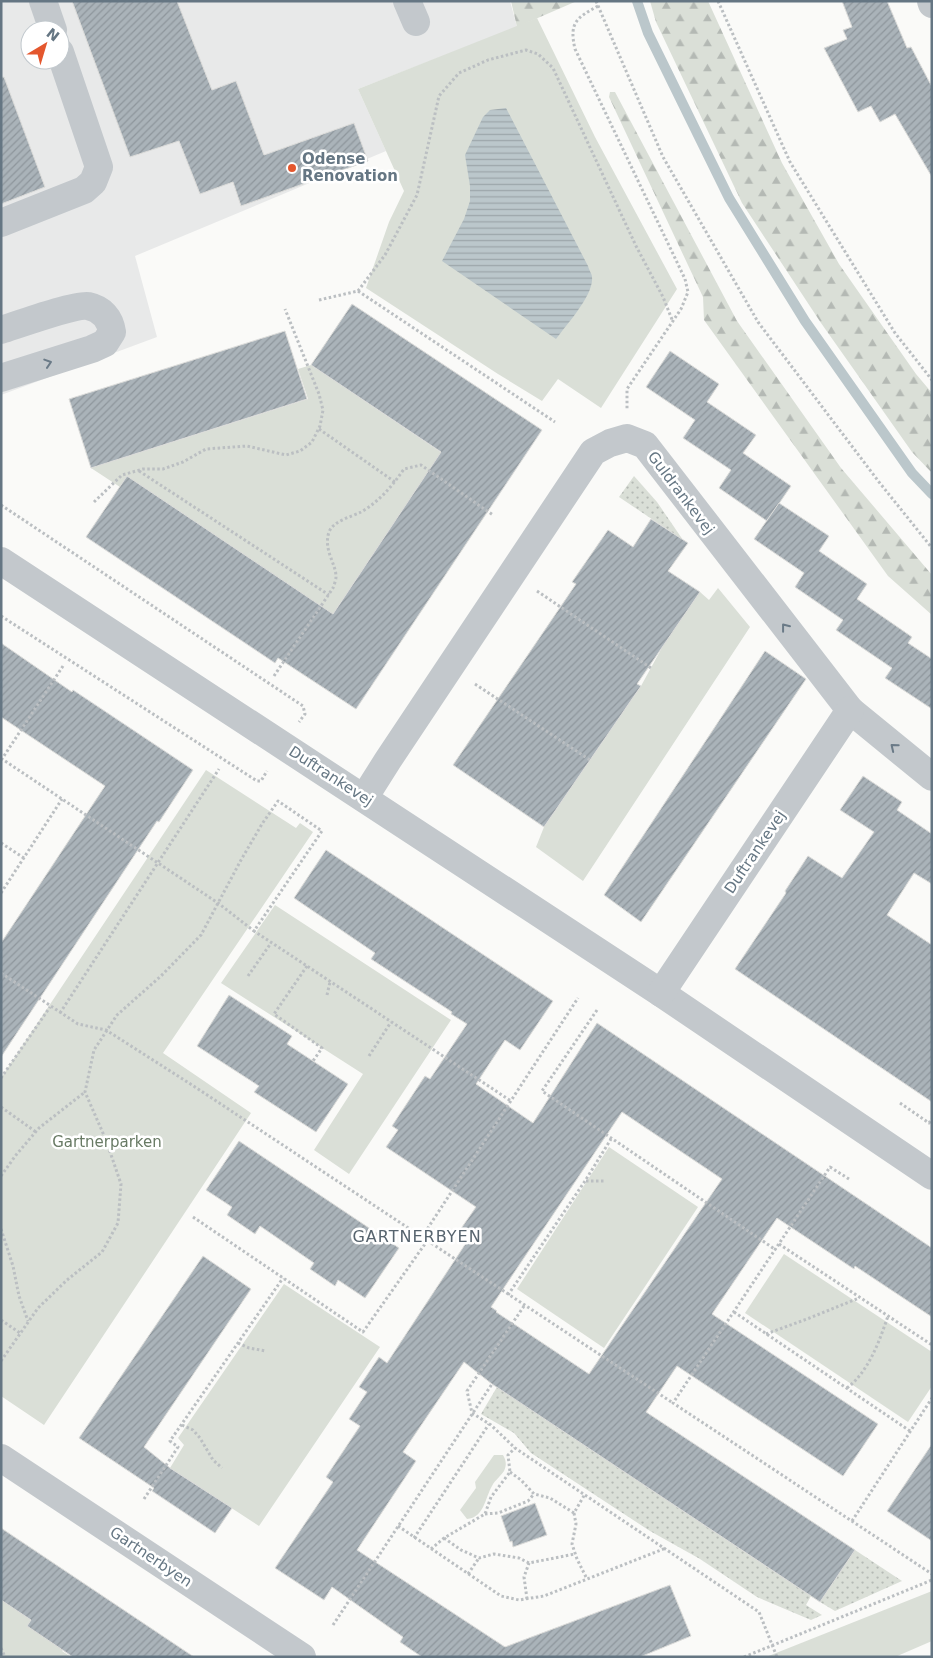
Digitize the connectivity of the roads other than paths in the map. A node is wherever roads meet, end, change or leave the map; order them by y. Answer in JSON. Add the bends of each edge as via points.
{"nodes":[{"id":1,"x":43,"y":1,"type":"edge"},
{"id":2,"x":50,"y":20,"type":"edge"},
{"id":3,"x":66,"y":70,"type":"edge"},
{"id":4,"x":1,"y":223,"type":"edge"},
{"id":5,"x":1,"y":330,"type":"edge"},
{"id":6,"x":1,"y":378,"type":"edge"},
{"id":7,"x":1,"y":561,"type":"edge"},
{"id":8,"x":850,"y":710,"type":"junction"},
{"id":9,"x":932,"y":777,"type":"edge"},
{"id":10,"x":364,"y":798,"type":"junction"},
{"id":11,"x":661,"y":993,"type":"junction"},
{"id":12,"x":932,"y":1176,"type":"edge"},
{"id":13,"x":1,"y":1458,"type":"edge"},
{"id":14,"x":302,"y":1657,"type":"edge"}],
"edges":[{"from":1,"to":2,"type":"street"},
{"from":3,"to":4,"type":"street","via":[[99,167],[93,182],[84,190]]},
{"from":6,"to":5,"type":"street","one_way":true,"via":[[92,349],[105,343],[112,332],[103,313],[87,306]]},
{"from":7,"to":10,"type":"street","name":"Duftrankevej"},
{"from":9,"to":8,"type":"street","name":"Guldrankevej","one_way":true},
{"from":8,"to":10,"type":"street","name":"Guldrankevej","one_way":true,"via":[[645,445],[627,438],[592,452]]},
{"from":8,"to":11,"type":"street","name":"Duftrankevej"},
{"from":10,"to":11,"type":"street","name":"Duftrankevej"},
{"from":11,"to":12,"type":"street","name":"Duftrankevej"},
{"from":13,"to":14,"type":"street","name":"Gartnerbyen"}]}
